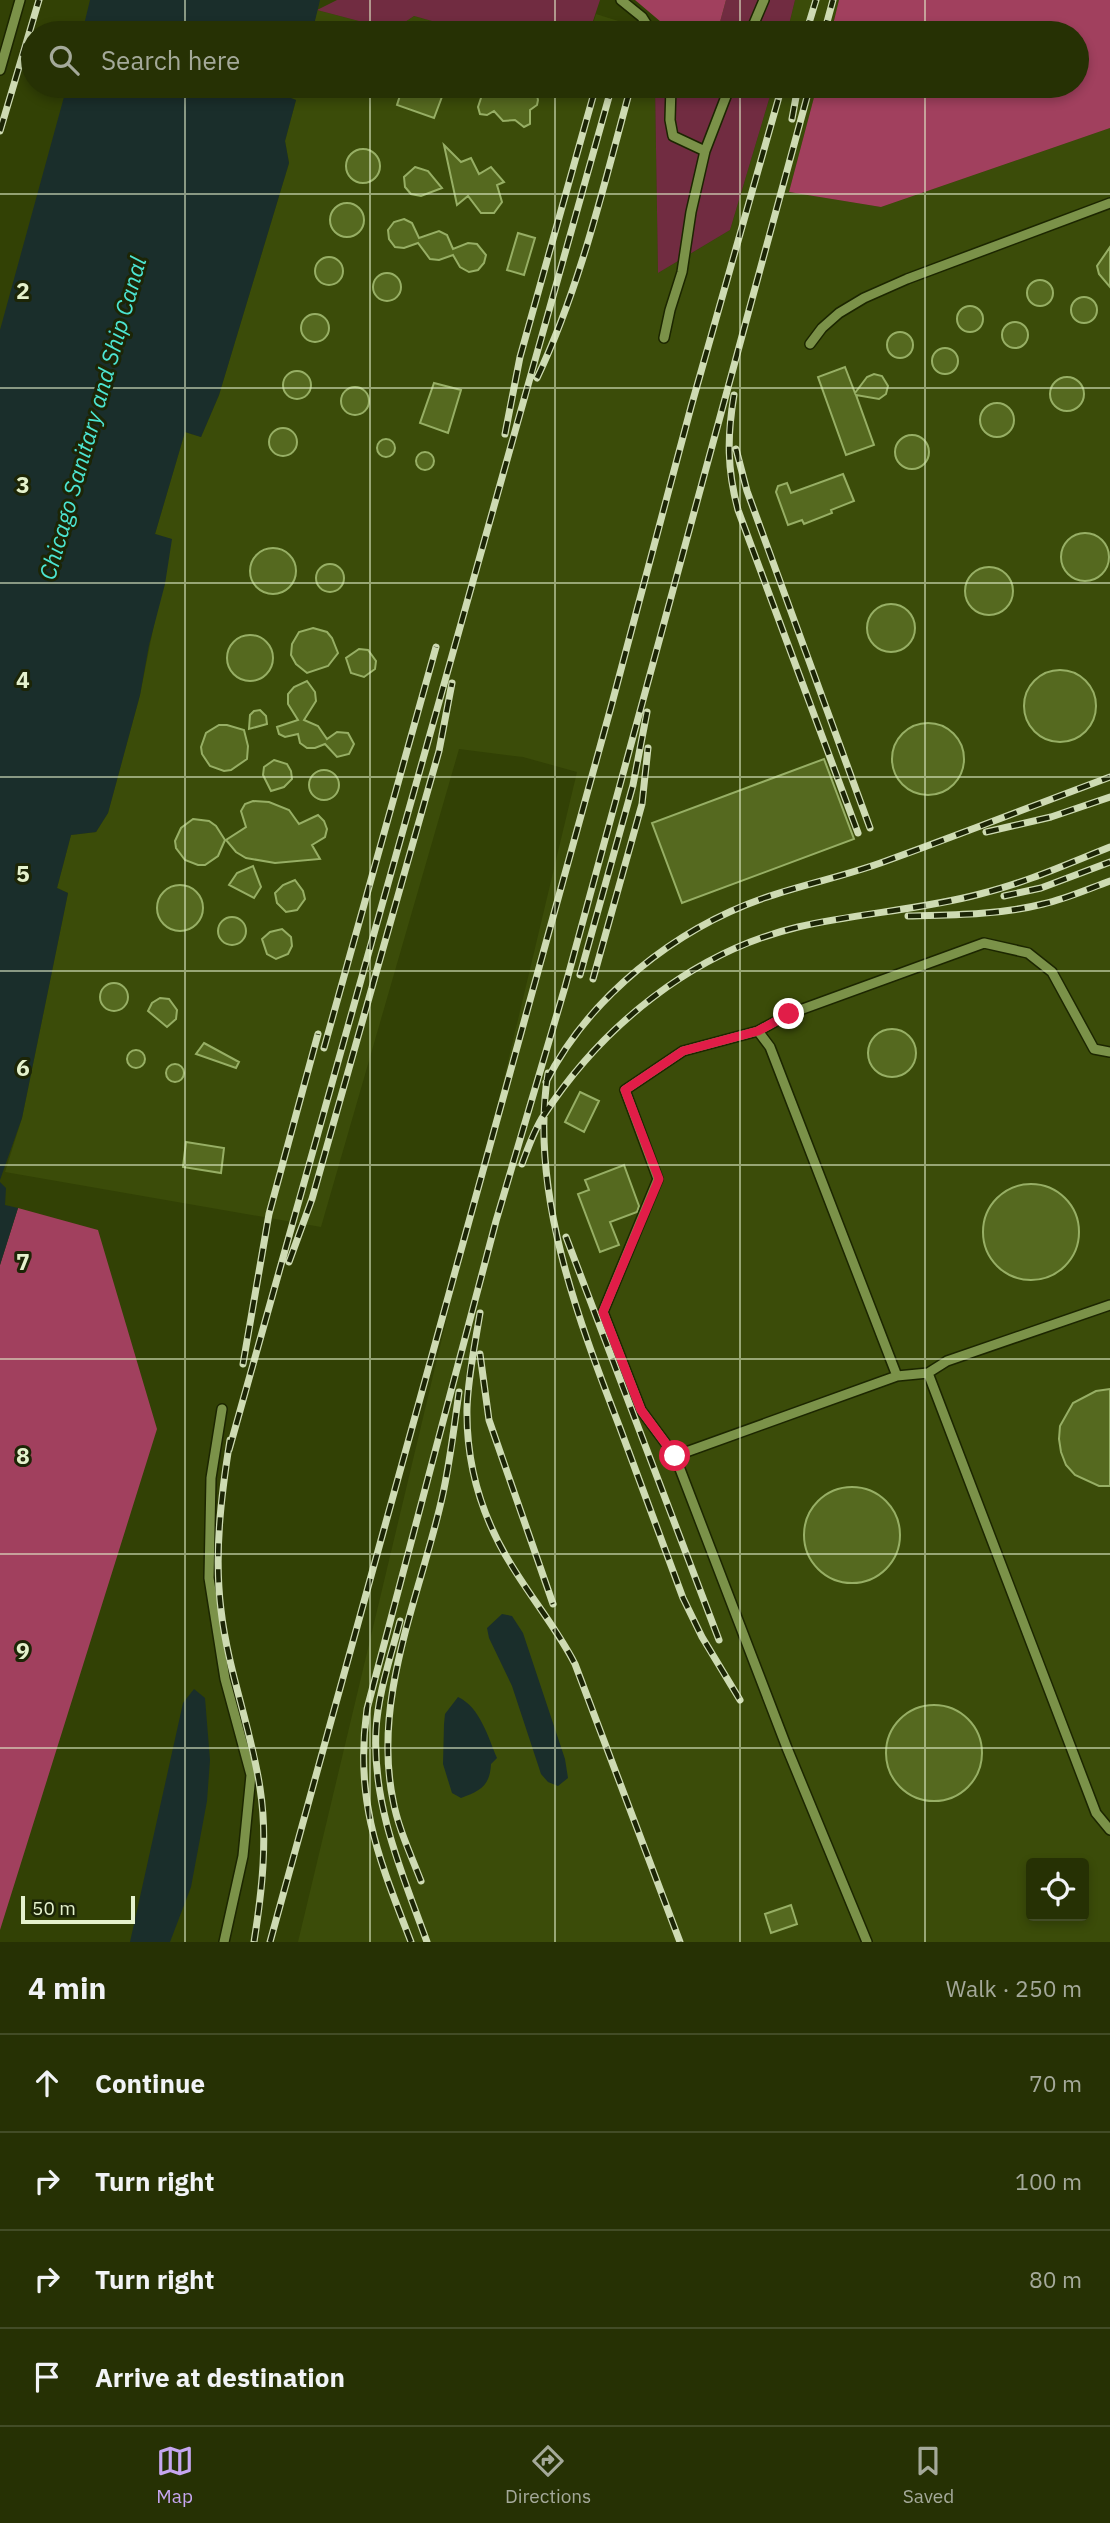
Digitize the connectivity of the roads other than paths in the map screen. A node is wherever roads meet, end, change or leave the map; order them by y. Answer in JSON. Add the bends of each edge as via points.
{"nodes":[{"id":1,"x":20,"y":0,"type":"edge"},
{"id":2,"x":621,"y":0,"type":"edge"},
{"id":3,"x":764,"y":0,"type":"edge"},
{"id":4,"x":644,"y":21,"type":"edge"},
{"id":5,"x":755,"y":21,"type":"edge"},
{"id":6,"x":0,"y":70,"type":"edge"},
{"id":7,"x":671,"y":98,"type":"edge"},
{"id":8,"x":725,"y":98,"type":"edge"},
{"id":9,"x":705,"y":151,"type":"junction"},
{"id":10,"x":1110,"y":203,"type":"edge"},
{"id":11,"x":664,"y":338,"type":"dead end"},
{"id":12,"x":810,"y":344,"type":"dead end"},
{"id":13,"x":758,"y":1031,"type":"junction"},
{"id":14,"x":1110,"y":1052,"type":"edge"},
{"id":15,"x":1110,"y":1305,"type":"edge"},
{"id":16,"x":928,"y":1373,"type":"junction"},
{"id":17,"x":897,"y":1376,"type":"junction"},
{"id":18,"x":222,"y":1409,"type":"dead end"},
{"id":19,"x":675,"y":1456,"type":"junction"},
{"id":20,"x":1110,"y":1830,"type":"edge"},
{"id":21,"x":224,"y":1942,"type":"edge"},
{"id":22,"x":867,"y":1942,"type":"edge"}],
"edges":[{"from":1,"to":6,"type":"lane"},
{"from":2,"to":4,"type":"lane"},
{"from":3,"to":5,"type":"lane"},
{"from":7,"to":9,"type":"lane","via":[[673,136]]},
{"from":8,"to":9,"type":"lane"},
{"from":9,"to":11,"type":"lane"},
{"from":10,"to":12,"type":"lane","via":[[864,298],[839,313]]},
{"from":13,"to":14,"type":"lane","via":[[789,1014],[984,943],[1028,953],[1052,972],[1094,1049]]},
{"from":13,"to":17,"type":"lane","via":[[770,1046]]},
{"from":13,"to":19,"type":"lane","via":[[683,1051],[625,1090],[659,1179],[603,1312],[641,1410]]},
{"from":15,"to":16,"type":"lane","via":[[947,1362]]},
{"from":16,"to":17,"type":"lane"},
{"from":16,"to":20,"type":"lane","via":[[1096,1813]]},
{"from":17,"to":19,"type":"lane"},
{"from":18,"to":21,"type":"lane","via":[[211,1478],[209,1578],[225,1679],[251,1775],[243,1856]]},
{"from":19,"to":22,"type":"lane"}]}
